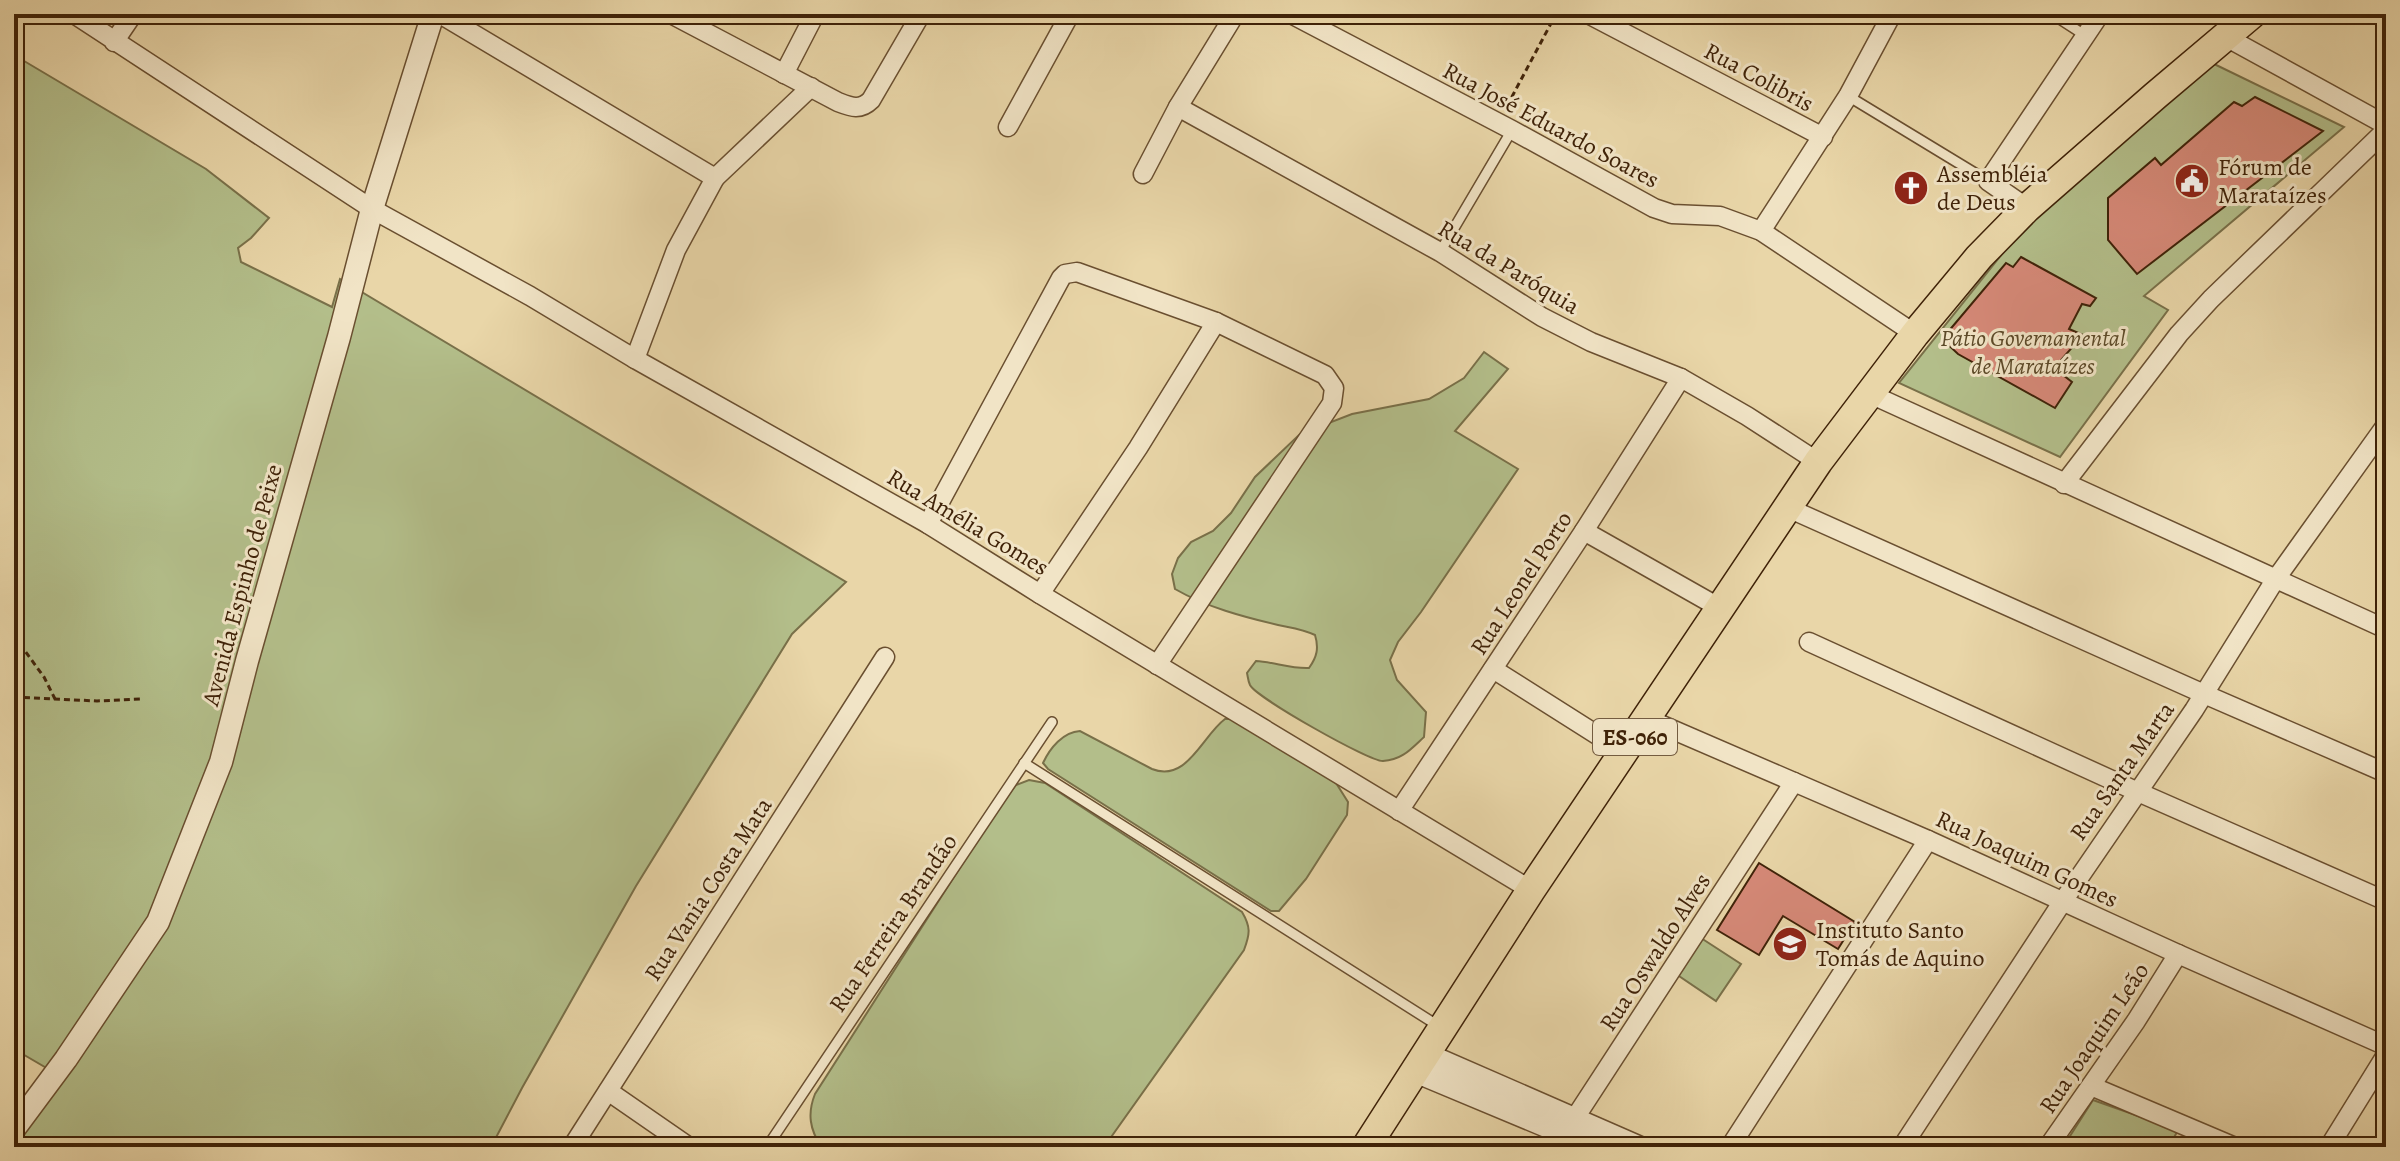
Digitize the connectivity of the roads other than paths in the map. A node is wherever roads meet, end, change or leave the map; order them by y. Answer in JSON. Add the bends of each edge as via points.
{"nodes":[{"id":1,"x":74,"y":14,"type":"edge"},
{"id":2,"x":133,"y":14,"type":"edge"},
{"id":3,"x":433,"y":14,"type":"edge"},
{"id":4,"x":440,"y":14,"type":"edge"},
{"id":5,"x":671,"y":14,"type":"edge"},
{"id":6,"x":713,"y":14,"type":"edge"},
{"id":7,"x":815,"y":14,"type":"edge"},
{"id":8,"x":921,"y":14,"type":"edge"},
{"id":9,"x":1070,"y":14,"type":"edge"},
{"id":10,"x":1235,"y":14,"type":"edge"},
{"id":11,"x":1291,"y":14,"type":"edge"},
{"id":12,"x":1588,"y":14,"type":"edge"},
{"id":13,"x":2052,"y":14,"type":"edge"},
{"id":14,"x":2100,"y":14,"type":"edge"},
{"id":15,"x":2252,"y":14,"type":"edge"},
{"id":16,"x":1884,"y":17,"type":"edge"},
{"id":17,"x":703,"y":32,"type":"junction"},
{"id":18,"x":2086,"y":36,"type":"junction"},
{"id":19,"x":2226,"y":37,"type":"junction"},
{"id":20,"x":114,"y":42,"type":"junction"},
{"id":21,"x":784,"y":74,"type":"junction"},
{"id":22,"x":811,"y":87,"type":"junction"},
{"id":23,"x":1848,"y":96,"type":"junction"},
{"id":24,"x":1178,"y":107,"type":"junction"},
{"id":25,"x":1505,"y":126,"type":"junction"},
{"id":26,"x":1008,"y":127,"type":"dead end"},
{"id":27,"x":2386,"y":128,"type":"edge"},
{"id":28,"x":1823,"y":137,"type":"junction"},
{"id":29,"x":1143,"y":174,"type":"dead end"},
{"id":30,"x":715,"y":178,"type":"junction"},
{"id":31,"x":1988,"y":181,"type":"junction"},
{"id":32,"x":2027,"y":208,"type":"junction"},
{"id":33,"x":372,"y":209,"type":"junction"},
{"id":34,"x":1761,"y":231,"type":"junction"},
{"id":35,"x":1440,"y":252,"type":"junction"},
{"id":36,"x":1216,"y":322,"type":"junction"},
{"id":37,"x":1915,"y":334,"type":"junction"},
{"id":38,"x":635,"y":359,"type":"junction"},
{"id":39,"x":1681,"y":378,"type":"junction"},
{"id":40,"x":1868,"y":393,"type":"junction"},
{"id":41,"x":2386,"y":425,"type":"edge"},
{"id":42,"x":1818,"y":462,"type":"junction"},
{"id":43,"x":2064,"y":484,"type":"junction"},
{"id":44,"x":1788,"y":508,"type":"junction"},
{"id":45,"x":928,"y":524,"type":"junction"},
{"id":46,"x":1584,"y":531,"type":"junction"},
{"id":47,"x":2275,"y":580,"type":"junction"},
{"id":48,"x":1040,"y":594,"type":"junction"},
{"id":49,"x":1720,"y":608,"type":"junction"},
{"id":50,"x":2386,"y":629,"type":"edge"},
{"id":51,"x":1809,"y":642,"type":"dead end"},
{"id":52,"x":885,"y":657,"type":"dead end"},
{"id":53,"x":1157,"y":665,"type":"junction"},
{"id":54,"x":1493,"y":669,"type":"junction"},
{"id":55,"x":2204,"y":694,"type":"junction"},
{"id":56,"x":1648,"y":719,"type":"junction"},
{"id":57,"x":1052,"y":722,"type":"dead end"},
{"id":58,"x":1624,"y":752,"type":"junction"},
{"id":59,"x":1024,"y":763,"type":"junction"},
{"id":60,"x":2386,"y":773,"type":"edge"},
{"id":61,"x":1794,"y":782,"type":"junction"},
{"id":62,"x":2138,"y":792,"type":"junction"},
{"id":63,"x":1399,"y":811,"type":"junction"},
{"id":64,"x":1928,"y":840,"type":"junction"},
{"id":65,"x":1531,"y":890,"type":"junction"},
{"id":66,"x":2063,"y":901,"type":"junction"},
{"id":67,"x":2386,"y":901,"type":"edge"},
{"id":68,"x":2178,"y":954,"type":"junction"},
{"id":69,"x":1442,"y":1029,"type":"junction"},
{"id":70,"x":2386,"y":1046,"type":"edge"},
{"id":71,"x":2386,"y":1055,"type":"edge"},
{"id":72,"x":1420,"y":1062,"type":"junction"},
{"id":73,"x":2091,"y":1086,"type":"junction"},
{"id":74,"x":608,"y":1091,"type":"junction"},
{"id":75,"x":14,"y":1129,"type":"edge"},
{"id":76,"x":1565,"y":1133,"type":"edge"},
{"id":77,"x":572,"y":1147,"type":"edge"},
{"id":78,"x":689,"y":1147,"type":"edge"},
{"id":79,"x":767,"y":1147,"type":"edge"},
{"id":80,"x":1366,"y":1147,"type":"edge"},
{"id":81,"x":1597,"y":1147,"type":"edge"},
{"id":82,"x":1638,"y":1147,"type":"edge"},
{"id":83,"x":1730,"y":1147,"type":"edge"},
{"id":84,"x":1902,"y":1147,"type":"edge"},
{"id":85,"x":2048,"y":1147,"type":"edge"},
{"id":86,"x":2235,"y":1147,"type":"edge"},
{"id":87,"x":2329,"y":1147,"type":"edge"}],
"edges":[{"from":1,"to":20,"type":"street","name":"Rua Amélia Gomes"},
{"from":2,"to":20,"type":"street"},
{"from":3,"to":33,"type":"street","name":"Avenida Espinho de Peixe"},
{"from":4,"to":30,"type":"street"},
{"from":5,"to":17,"type":"street"},
{"from":6,"to":17,"type":"street"},
{"from":7,"to":21,"type":"street"},
{"from":8,"to":22,"type":"street","via":[[871,100],[861,108]]},
{"from":9,"to":26,"type":"street"},
{"from":10,"to":24,"type":"street"},
{"from":11,"to":25,"type":"street","name":"Rua José Eduardo Soares"},
{"from":12,"to":28,"type":"street","name":"Rua Colibris"},
{"from":13,"to":18,"type":"lane"},
{"from":14,"to":18,"type":"street"},
{"from":15,"to":19,"type":"main road","number":"ES-060"},
{"from":16,"to":23,"type":"street"},
{"from":17,"to":21,"type":"street"},
{"from":18,"to":31,"type":"street"},
{"from":19,"to":27,"type":"street"},
{"from":19,"to":32,"type":"main road","number":"ES-060"},
{"from":20,"to":33,"type":"street","name":"Rua Amélia Gomes"},
{"from":21,"to":22,"type":"street"},
{"from":22,"to":30,"type":"street"},
{"from":23,"to":28,"type":"street"},
{"from":23,"to":31,"type":"lane"},
{"from":24,"to":29,"type":"street"},
{"from":24,"to":35,"type":"street","name":"Rua da Paróquia"},
{"from":25,"to":34,"type":"street","name":"Rua José Eduardo Soares","via":[[1654,208],[1720,216]]},
{"from":25,"to":35,"type":"lane"},
{"from":27,"to":43,"type":"street","via":[[2189,322]]},
{"from":28,"to":34,"type":"street"},
{"from":30,"to":38,"type":"street","via":[[676,250]]},
{"from":31,"to":32,"type":"street"},
{"from":32,"to":37,"type":"main road","number":"ES-060"},
{"from":33,"to":38,"type":"street","name":"Rua Amélia Gomes"},
{"from":33,"to":75,"type":"street","name":"Avenida Espinho de Peixe","via":[[209,795],[158,922]]},
{"from":34,"to":37,"type":"street","name":"Rua José Eduardo Soares"},
{"from":35,"to":39,"type":"street","name":"Rua da Paróquia","via":[[1567,330]]},
{"from":36,"to":45,"type":"street","via":[[1077,272],[1065,274]]},
{"from":36,"to":48,"type":"street"},
{"from":36,"to":53,"type":"street","via":[[1325,375],[1334,388],[1332,403]]},
{"from":37,"to":40,"type":"main road","number":"ES-060"},
{"from":38,"to":45,"type":"street","name":"Rua Amélia Gomes"},
{"from":39,"to":42,"type":"street","name":"Rua da Paróquia"},
{"from":39,"to":46,"type":"street","name":"Rua Leonel Porto"},
{"from":40,"to":42,"type":"main road","number":"ES-060"},
{"from":40,"to":43,"type":"street"},
{"from":41,"to":47,"type":"street","name":"Rua Santa Marta"},
{"from":42,"to":44,"type":"main road","number":"ES-060"},
{"from":43,"to":47,"type":"street"},
{"from":44,"to":49,"type":"main road","number":"ES-060"},
{"from":44,"to":55,"type":"street"},
{"from":45,"to":48,"type":"street","name":"Rua Amélia Gomes"},
{"from":46,"to":49,"type":"street"},
{"from":46,"to":54,"type":"street","name":"Rua Leonel Porto"},
{"from":47,"to":50,"type":"street"},
{"from":47,"to":55,"type":"street","name":"Rua Santa Marta"},
{"from":48,"to":53,"type":"street","name":"Rua Amélia Gomes"},
{"from":49,"to":56,"type":"main road","number":"ES-060"},
{"from":51,"to":62,"type":"street"},
{"from":52,"to":74,"type":"street","name":"Rua Vania Costa Mata"},
{"from":53,"to":63,"type":"street","name":"Rua Amélia Gomes"},
{"from":54,"to":58,"type":"street"},
{"from":54,"to":63,"type":"street","name":"Rua Leonel Porto"},
{"from":55,"to":60,"type":"street"},
{"from":55,"to":62,"type":"street","name":"Rua Santa Marta"},
{"from":56,"to":58,"type":"main road","number":"ES-060"},
{"from":56,"to":61,"type":"street","name":"Rua Joaquim Gomes"},
{"from":57,"to":59,"type":"lane","name":"Rua Ferreira Brandão"},
{"from":58,"to":65,"type":"main road","number":"ES-060"},
{"from":59,"to":69,"type":"lane"},
{"from":59,"to":79,"type":"lane","name":"Rua Ferreira Brandão"},
{"from":61,"to":64,"type":"street","name":"Rua Joaquim Gomes"},
{"from":61,"to":76,"type":"street","name":"Rua Oswaldo Alves"},
{"from":62,"to":66,"type":"street","name":"Rua Santa Marta"},
{"from":62,"to":67,"type":"street"},
{"from":63,"to":65,"type":"street","name":"Rua Amélia Gomes"},
{"from":64,"to":66,"type":"street","name":"Rua Joaquim Gomes"},
{"from":64,"to":83,"type":"street"},
{"from":65,"to":69,"type":"main road","number":"ES-060"},
{"from":66,"to":68,"type":"street","name":"Rua Joaquim Gomes"},
{"from":66,"to":84,"type":"street","name":"Rua Santa Marta"},
{"from":68,"to":70,"type":"street","name":"Rua Joaquim Gomes"},
{"from":68,"to":73,"type":"street","name":"Rua Joaquim Leão"},
{"from":69,"to":72,"type":"main road","number":"ES-060"},
{"from":71,"to":87,"type":"street"},
{"from":72,"to":76,"type":"street"},
{"from":72,"to":80,"type":"main road","number":"ES-060"},
{"from":73,"to":85,"type":"street","name":"Rua Joaquim Leão"},
{"from":73,"to":86,"type":"street"},
{"from":74,"to":77,"type":"street","name":"Rua Vania Costa Mata"},
{"from":74,"to":78,"type":"street"},
{"from":76,"to":81,"type":"street"},
{"from":76,"to":82,"type":"street"}]}
